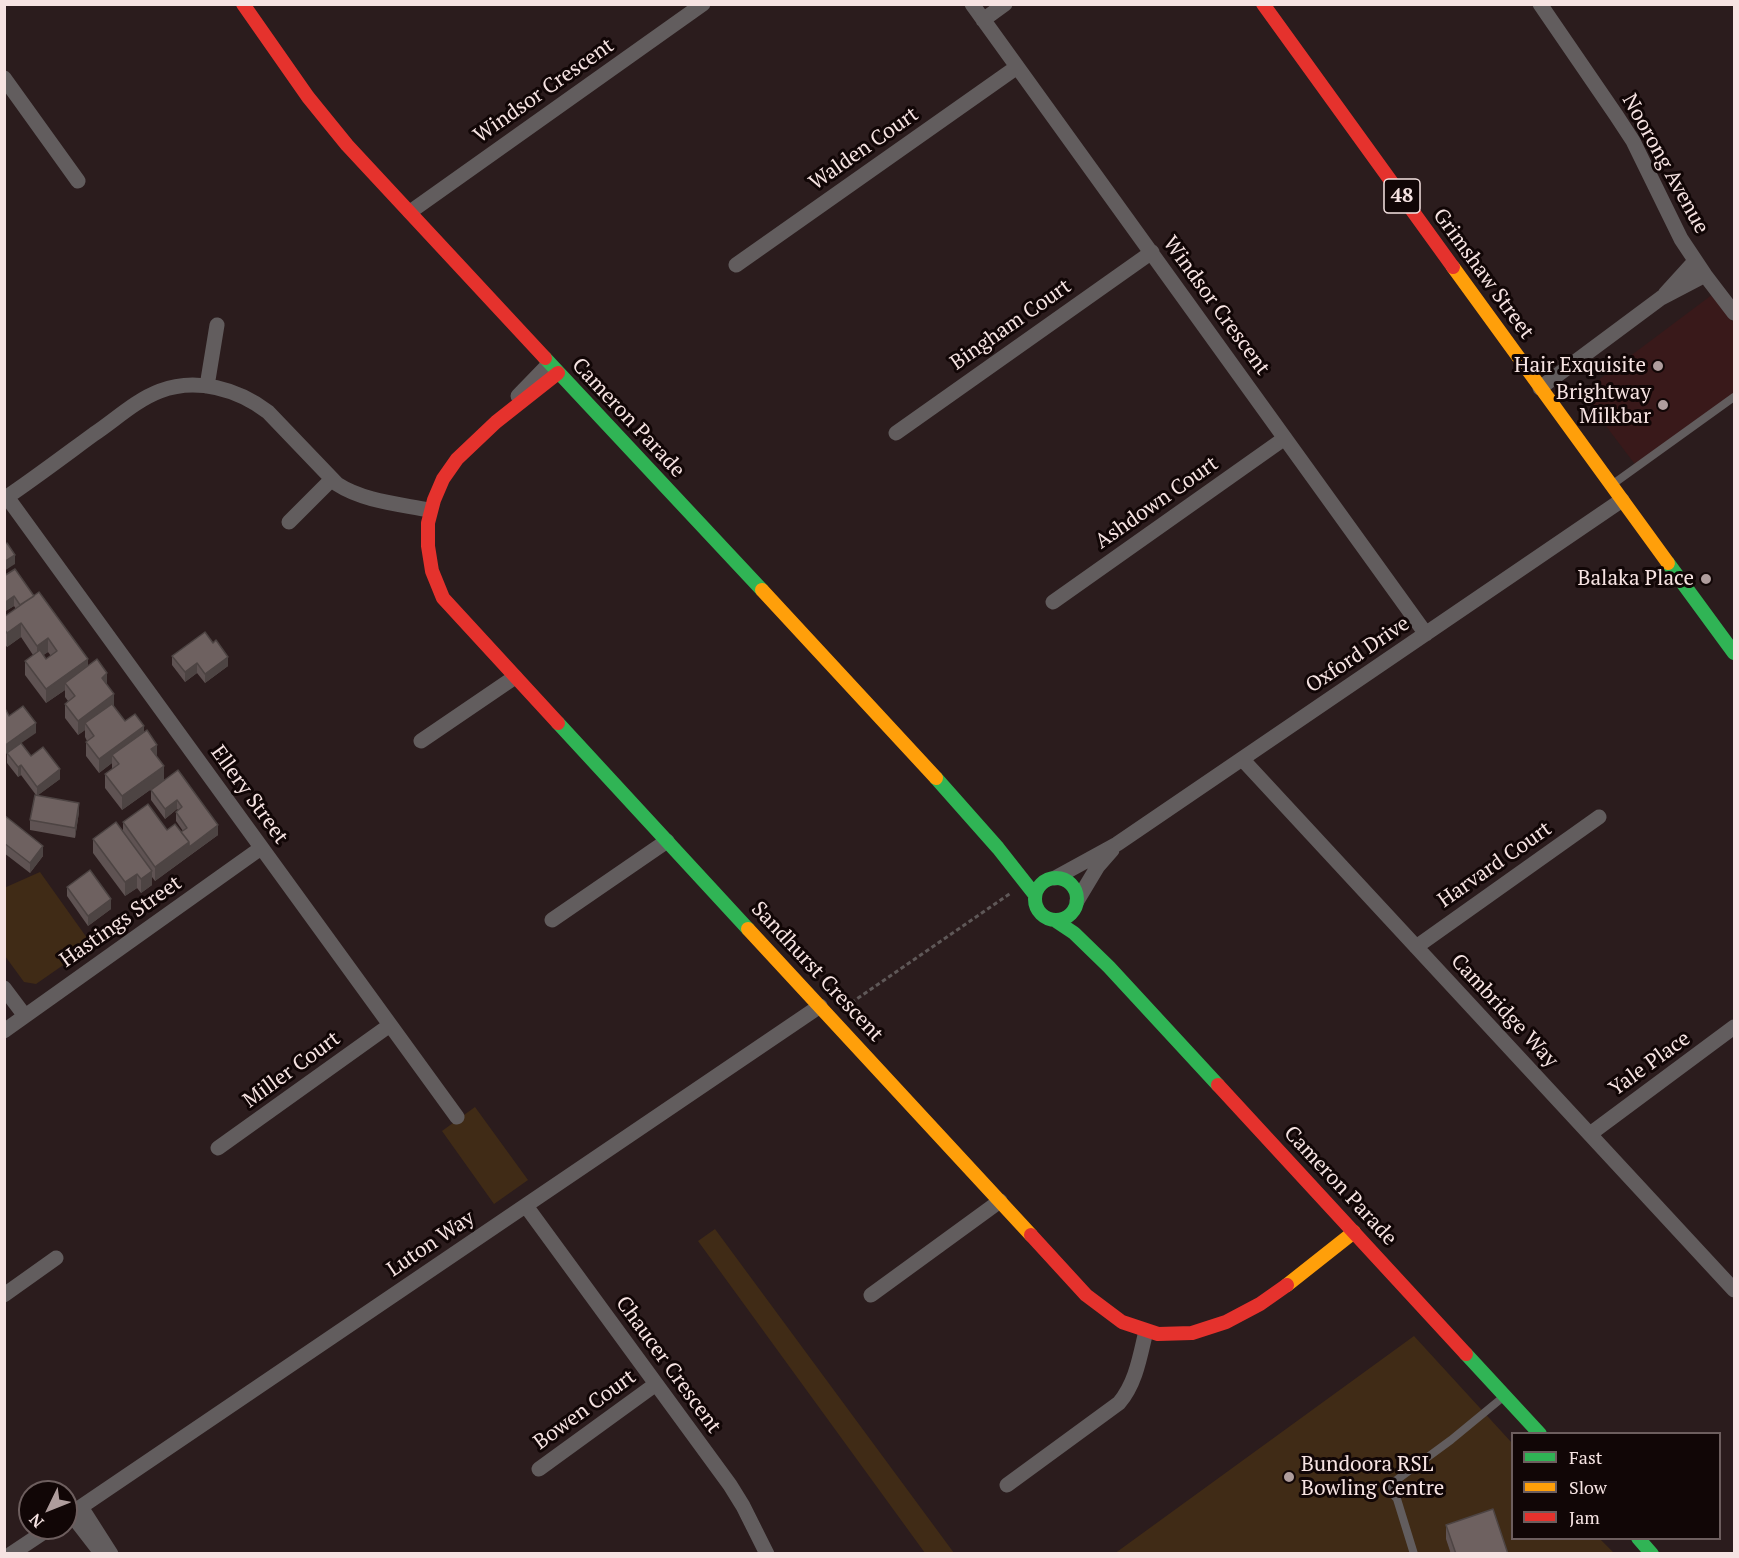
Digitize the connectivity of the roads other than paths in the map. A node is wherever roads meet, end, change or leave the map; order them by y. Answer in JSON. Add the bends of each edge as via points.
{"nodes":[{"id":1,"x":243,"y":4,"type":"edge"},
{"id":2,"x":703,"y":4,"type":"edge"},
{"id":3,"x":972,"y":4,"type":"edge"},
{"id":4,"x":1005,"y":4,"type":"edge"},
{"id":5,"x":1263,"y":4,"type":"edge"},
{"id":6,"x":1540,"y":4,"type":"edge"},
{"id":7,"x":983,"y":20,"type":"junction"},
{"id":8,"x":1017,"y":67,"type":"junction"},
{"id":9,"x":4,"y":78,"type":"edge"},
{"id":10,"x":78,"y":181,"type":"dead end"},
{"id":11,"x":410,"y":212,"type":"junction"},
{"id":12,"x":1152,"y":252,"type":"junction"},
{"id":13,"x":1695,"y":261,"type":"junction"},
{"id":14,"x":736,"y":265,"type":"dead end"},
{"id":15,"x":1705,"y":275,"type":"junction"},
{"id":16,"x":1661,"y":298,"type":"junction"},
{"id":17,"x":1734,"y":313,"type":"edge"},
{"id":18,"x":217,"y":325,"type":"dead end"},
{"id":19,"x":553,"y":368,"type":"junction"},
{"id":20,"x":207,"y":386,"type":"junction"},
{"id":21,"x":1540,"y":388,"type":"junction"},
{"id":22,"x":1734,"y":397,"type":"edge"},
{"id":23,"x":495,"y":423,"type":"joint"},
{"id":24,"x":896,"y":433,"type":"dead end"},
{"id":25,"x":1285,"y":438,"type":"junction"},
{"id":26,"x":332,"y":479,"type":"junction"},
{"id":27,"x":1611,"y":485,"type":"junction"},
{"id":28,"x":6,"y":498,"type":"edge"},
{"id":29,"x":1622,"y":500,"type":"junction"},
{"id":30,"x":429,"y":510,"type":"junction"},
{"id":31,"x":289,"y":522,"type":"dead end"},
{"id":32,"x":1053,"y":602,"type":"dead end"},
{"id":33,"x":1426,"y":634,"type":"junction"},
{"id":34,"x":1734,"y":653,"type":"edge"},
{"id":35,"x":515,"y":677,"type":"junction"},
{"id":36,"x":421,"y":741,"type":"dead end"},
{"id":37,"x":1243,"y":760,"type":"junction"},
{"id":38,"x":1599,"y":817,"type":"dead end"},
{"id":39,"x":667,"y":841,"type":"junction"},
{"id":40,"x":1118,"y":844,"type":"junction"},
{"id":41,"x":261,"y":848,"type":"junction"},
{"id":42,"x":998,"y":848,"type":"junction"},
{"id":43,"x":1052,"y":878,"type":"junction"},
{"id":44,"x":1035,"y":895,"type":"junction"},
{"id":45,"x":1076,"y":904,"type":"junction"},
{"id":46,"x":552,"y":920,"type":"dead end"},
{"id":47,"x":1056,"y":921,"type":"junction"},
{"id":48,"x":1416,"y":947,"type":"junction"},
{"id":49,"x":1108,"y":967,"type":"junction"},
{"id":50,"x":4,"y":988,"type":"edge"},
{"id":51,"x":820,"y":1006,"type":"junction"},
{"id":52,"x":25,"y":1016,"type":"junction"},
{"id":53,"x":390,"y":1025,"type":"junction"},
{"id":54,"x":1734,"y":1027,"type":"edge"},
{"id":55,"x":4,"y":1031,"type":"edge"},
{"id":56,"x":457,"y":1118,"type":"dead end"},
{"id":57,"x":1590,"y":1134,"type":"junction"},
{"id":58,"x":218,"y":1148,"type":"dead end"},
{"id":59,"x":1000,"y":1201,"type":"junction"},
{"id":60,"x":526,"y":1206,"type":"junction"},
{"id":61,"x":1354,"y":1232,"type":"junction"},
{"id":62,"x":56,"y":1258,"type":"dead end"},
{"id":63,"x":1734,"y":1290,"type":"edge"},
{"id":64,"x":4,"y":1295,"type":"edge"},
{"id":65,"x":871,"y":1295,"type":"dead end"},
{"id":66,"x":1146,"y":1331,"type":"junction"},
{"id":67,"x":656,"y":1384,"type":"junction"},
{"id":68,"x":1505,"y":1396,"type":"junction"},
{"id":69,"x":1538,"y":1432,"type":"edge"},
{"id":70,"x":539,"y":1469,"type":"dead end"},
{"id":71,"x":1007,"y":1485,"type":"dead end"},
{"id":72,"x":78,"y":1510,"type":"edge"},
{"id":73,"x":78,"y":1518,"type":"edge"},
{"id":74,"x":78,"y":1520,"type":"edge"},
{"id":75,"x":32,"y":1540,"type":"edge"},
{"id":76,"x":1639,"y":1540,"type":"edge"},
{"id":77,"x":4,"y":1545,"type":"edge"},
{"id":78,"x":11,"y":1554,"type":"edge"},
{"id":79,"x":102,"y":1554,"type":"edge"},
{"id":80,"x":111,"y":1554,"type":"edge"},
{"id":81,"x":767,"y":1554,"type":"edge"},
{"id":82,"x":1414,"y":1554,"type":"edge"},
{"id":83,"x":1652,"y":1554,"type":"edge"}],
"edges":[{"from":1,"to":11,"type":"street","name":"Cameron Parade","via":[[329,125]]},
{"from":2,"to":11,"type":"street","name":"Windsor Crescent"},
{"from":3,"to":7,"type":"street","name":"Windsor Crescent"},
{"from":4,"to":7,"type":"street"},
{"from":5,"to":21,"type":"street","name":"Grimshaw Street","number":"48"},
{"from":6,"to":13,"type":"street","name":"Noorong Avenue","via":[[1633,141]]},
{"from":7,"to":8,"type":"street","name":"Windsor Crescent"},
{"from":8,"to":12,"type":"street","name":"Windsor Crescent"},
{"from":8,"to":14,"type":"street","name":"Walden Court"},
{"from":9,"to":10,"type":"street"},
{"from":11,"to":19,"type":"street","name":"Cameron Parade"},
{"from":12,"to":24,"type":"street","name":"Bingham Court"},
{"from":12,"to":25,"type":"street","name":"Windsor Crescent"},
{"from":13,"to":15,"type":"street","name":"Noorong Avenue"},
{"from":13,"to":16,"type":"street"},
{"from":15,"to":16,"type":"street"},
{"from":15,"to":17,"type":"street","name":"Noorong Avenue"},
{"from":16,"to":21,"type":"street"},
{"from":18,"to":20,"type":"street"},
{"from":19,"to":23,"type":"street","name":"Sandhurst Crescent"},
{"from":19,"to":42,"type":"street","name":"Cameron Parade","via":[[892,729]]},
{"from":20,"to":26,"type":"street","via":[[255,402]]},
{"from":20,"to":28,"type":"street","via":[[175,386],[144,399]]},
{"from":21,"to":27,"type":"street","name":"Grimshaw Street","number":"48"},
{"from":22,"to":27,"type":"lane"},
{"from":23,"to":30,"type":"street","name":"Sandhurst Crescent","via":[[453,465]]},
{"from":25,"to":32,"type":"street","name":"Ashdown Court"},
{"from":25,"to":33,"type":"street","name":"Windsor Crescent"},
{"from":26,"to":30,"type":"street","via":[[359,495]]},
{"from":26,"to":31,"type":"street"},
{"from":27,"to":29,"type":"street","name":"Grimshaw Street","number":"48"},
{"from":28,"to":41,"type":"street","name":"Ellery Street"},
{"from":29,"to":33,"type":"street","name":"Oxford Drive"},
{"from":29,"to":34,"type":"street","name":"Grimshaw Street","number":"48"},
{"from":30,"to":35,"type":"street","name":"Sandhurst Crescent","via":[[427,550],[440,591]]},
{"from":33,"to":37,"type":"street","name":"Oxford Drive"},
{"from":35,"to":36,"type":"street"},
{"from":35,"to":39,"type":"street","name":"Sandhurst Crescent"},
{"from":37,"to":40,"type":"street","name":"Oxford Drive"},
{"from":37,"to":48,"type":"street","name":"Cambridge Way"},
{"from":38,"to":48,"type":"street","name":"Harvard Court"},
{"from":39,"to":46,"type":"street"},
{"from":39,"to":51,"type":"street","name":"Sandhurst Crescent"},
{"from":40,"to":43,"type":"street","name":"Oxford Drive"},
{"from":40,"to":45,"type":"street","name":"Oxford Drive","via":[[1098,866]]},
{"from":41,"to":52,"type":"street","name":"Hastings Street"},
{"from":41,"to":53,"type":"street","name":"Ellery Street"},
{"from":42,"to":43,"type":"street","name":"Cameron Parade"},
{"from":42,"to":44,"type":"street","name":"Cameron Parade"},
{"from":43,"to":44,"type":"street"},
{"from":43,"to":45,"type":"street","via":[[1068,882],[1076,893]]},
{"from":44,"to":47,"type":"street","via":[[1039,913]]},
{"from":45,"to":47,"type":"street","via":[[1068,917]]},
{"from":45,"to":49,"type":"street","name":"Cameron Parade","via":[[1087,933]]},
{"from":47,"to":49,"type":"street","name":"Cameron Parade"},
{"from":48,"to":57,"type":"street","name":"Cambridge Way"},
{"from":49,"to":61,"type":"street","name":"Cameron Parade"},
{"from":50,"to":52,"type":"street"},
{"from":51,"to":59,"type":"street","name":"Sandhurst Crescent"},
{"from":51,"to":60,"type":"street","name":"Luton Way"},
{"from":52,"to":55,"type":"street","name":"Hastings Street"},
{"from":53,"to":56,"type":"street","name":"Ellery Street"},
{"from":53,"to":58,"type":"street","name":"Miller Court"},
{"from":54,"to":57,"type":"street","name":"Yale Place"},
{"from":57,"to":63,"type":"street","name":"Cambridge Way"},
{"from":59,"to":65,"type":"street"},
{"from":59,"to":66,"type":"street","name":"Sandhurst Crescent","via":[[1100,1309]]},
{"from":60,"to":67,"type":"street","name":"Chaucer Crescent"},
{"from":60,"to":72,"type":"street","name":"Luton Way"},
{"from":61,"to":66,"type":"street","name":"Sandhurst Crescent","via":[[1294,1279],[1229,1322],[1193,1334]]},
{"from":61,"to":68,"type":"street","name":"Cameron Parade"},
{"from":62,"to":64,"type":"street"},
{"from":66,"to":71,"type":"street","via":[[1134,1378],[1119,1403]]},
{"from":67,"to":70,"type":"street","name":"Bowen Court"},
{"from":67,"to":81,"type":"street","name":"Chaucer Crescent","via":[[730,1485]]},
{"from":68,"to":69,"type":"street","name":"Cameron Parade"},
{"from":68,"to":82,"type":"lane","via":[[1387,1486],[1397,1499]]},
{"from":73,"to":80,"type":"street"},
{"from":74,"to":79,"type":"street"},
{"from":75,"to":78,"type":"street"},
{"from":76,"to":83,"type":"street"},
{"from":77,"to":78,"type":"street"}]}
